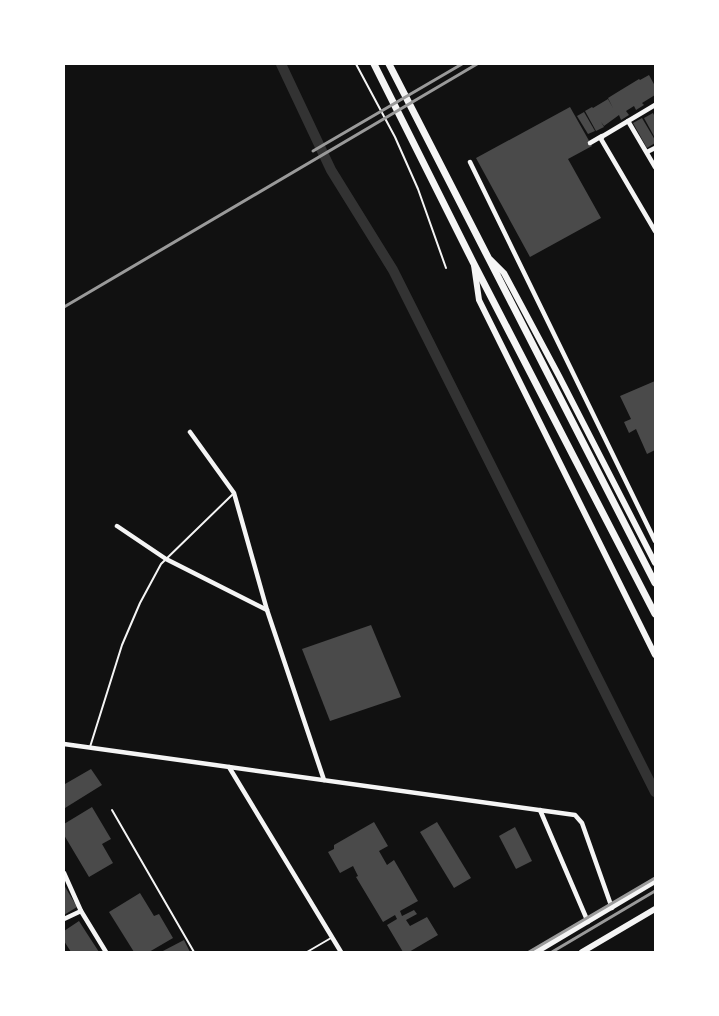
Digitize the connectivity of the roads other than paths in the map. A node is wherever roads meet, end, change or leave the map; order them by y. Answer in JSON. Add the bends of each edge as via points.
{"nodes":[{"id":1,"x":389,"y":64,"type":"edge"},
{"id":2,"x":376,"y":67,"type":"edge"},
{"id":3,"x":655,"y":105,"type":"edge"},
{"id":4,"x":628,"y":121,"type":"junction"},
{"id":5,"x":603,"y":136,"type":"junction"},
{"id":6,"x":590,"y":143,"type":"dead end"},
{"id":7,"x":655,"y":148,"type":"edge"},
{"id":8,"x":647,"y":152,"type":"junction"},
{"id":9,"x":470,"y":162,"type":"dead end"},
{"id":10,"x":655,"y":167,"type":"edge"},
{"id":11,"x":655,"y":232,"type":"edge"},
{"id":12,"x":490,"y":259,"type":"junction"},
{"id":13,"x":473,"y":262,"type":"junction"},
{"id":14,"x":190,"y":432,"type":"dead end"},
{"id":15,"x":234,"y":493,"type":"junction"},
{"id":16,"x":117,"y":526,"type":"dead end"},
{"id":17,"x":655,"y":540,"type":"edge"},
{"id":18,"x":166,"y":559,"type":"junction"},
{"id":19,"x":655,"y":563,"type":"edge"},
{"id":20,"x":655,"y":583,"type":"edge"},
{"id":21,"x":267,"y":610,"type":"junction"},
{"id":22,"x":655,"y":614,"type":"edge"},
{"id":23,"x":655,"y":655,"type":"edge"},
{"id":24,"x":64,"y":744,"type":"edge"},
{"id":25,"x":90,"y":747,"type":"junction"},
{"id":26,"x":229,"y":767,"type":"junction"},
{"id":27,"x":324,"y":780,"type":"junction"},
{"id":28,"x":112,"y":810,"type":"dead end"},
{"id":29,"x":540,"y":810,"type":"junction"},
{"id":30,"x":64,"y":874,"type":"edge"},
{"id":31,"x":655,"y":881,"type":"edge"},
{"id":32,"x":66,"y":882,"type":"edge"},
{"id":33,"x":612,"y":908,"type":"junction"},
{"id":34,"x":655,"y":910,"type":"edge"},
{"id":35,"x":81,"y":911,"type":"junction"},
{"id":36,"x":64,"y":919,"type":"edge"},
{"id":37,"x":588,"y":922,"type":"junction"},
{"id":38,"x":332,"y":937,"type":"junction"},
{"id":39,"x":106,"y":952,"type":"edge"},
{"id":40,"x":194,"y":952,"type":"edge"},
{"id":41,"x":307,"y":952,"type":"edge"},
{"id":42,"x":341,"y":952,"type":"edge"},
{"id":43,"x":536,"y":952,"type":"edge"},
{"id":44,"x":582,"y":952,"type":"edge"}],
"edges":[{"from":1,"to":12,"type":"main road"},
{"from":2,"to":13,"type":"main road"},
{"from":3,"to":4,"type":"street"},
{"from":4,"to":5,"type":"street"},
{"from":4,"to":8,"type":"street"},
{"from":5,"to":6,"type":"street"},
{"from":5,"to":11,"type":"street","via":[[602,142]]},
{"from":7,"to":8,"type":"street"},
{"from":8,"to":10,"type":"street"},
{"from":9,"to":17,"type":"street"},
{"from":12,"to":19,"type":"main road","via":[[504,273]]},
{"from":12,"to":20,"type":"main road"},
{"from":13,"to":22,"type":"main road"},
{"from":13,"to":23,"type":"main road","via":[[479,300]]},
{"from":14,"to":15,"type":"street"},
{"from":15,"to":18,"type":"lane"},
{"from":15,"to":21,"type":"street"},
{"from":16,"to":18,"type":"street"},
{"from":18,"to":21,"type":"street"},
{"from":18,"to":25,"type":"lane","via":[[140,603],[122,645]]},
{"from":21,"to":27,"type":"street"},
{"from":24,"to":25,"type":"street"},
{"from":25,"to":26,"type":"street"},
{"from":26,"to":27,"type":"street"},
{"from":26,"to":38,"type":"street"},
{"from":27,"to":29,"type":"street"},
{"from":28,"to":40,"type":"lane"},
{"from":29,"to":33,"type":"street","via":[[575,815],[580,819]]},
{"from":29,"to":37,"type":"street"},
{"from":30,"to":32,"type":"street"},
{"from":31,"to":33,"type":"main road"},
{"from":32,"to":35,"type":"street"},
{"from":33,"to":37,"type":"main road"},
{"from":34,"to":44,"type":"main road"},
{"from":35,"to":36,"type":"street"},
{"from":35,"to":39,"type":"street"},
{"from":37,"to":43,"type":"main road"},
{"from":38,"to":41,"type":"lane"},
{"from":38,"to":42,"type":"street"}]}
